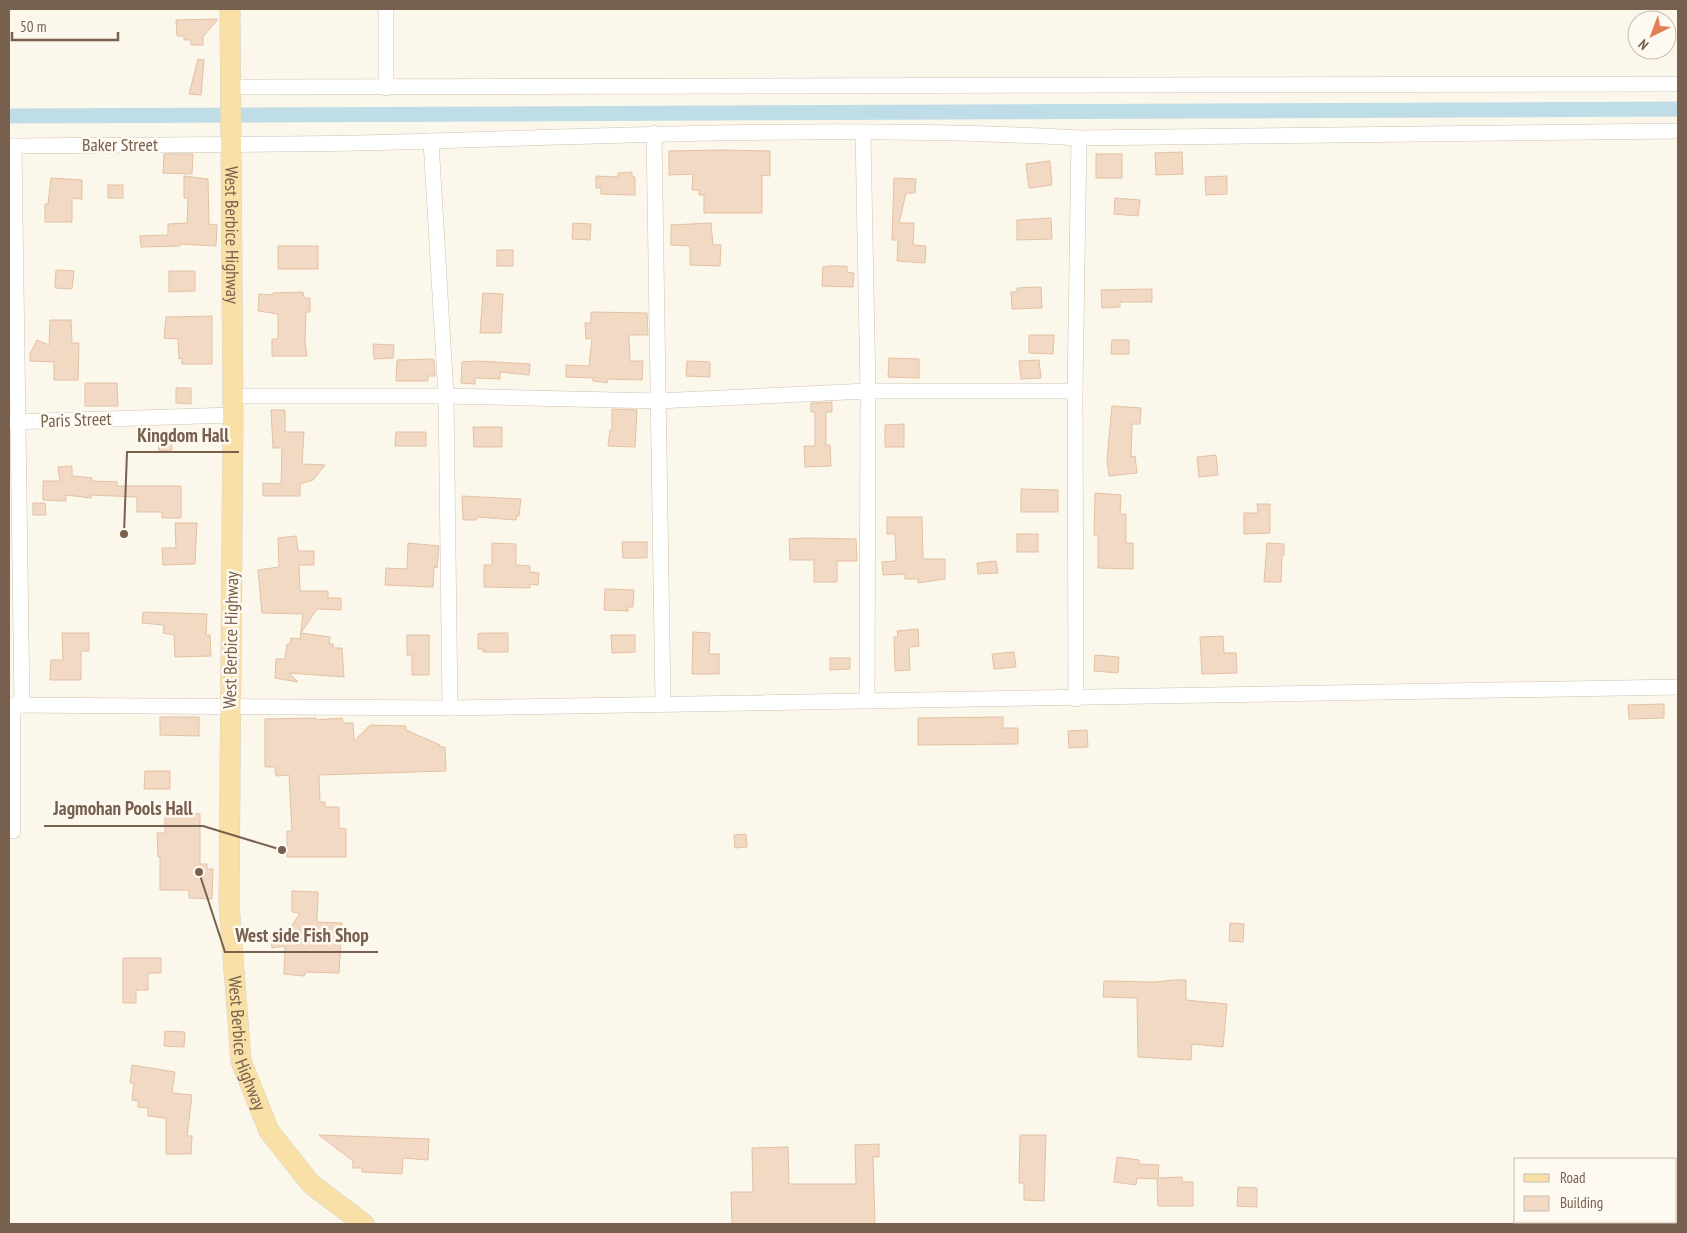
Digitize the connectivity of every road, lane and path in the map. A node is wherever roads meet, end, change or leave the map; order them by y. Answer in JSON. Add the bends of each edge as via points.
{"nodes":[{"id":1,"x":230,"y":9,"type":"edge"},
{"id":2,"x":386,"y":9,"type":"edge"},
{"id":3,"x":1678,"y":84,"type":"edge"},
{"id":4,"x":231,"y":86,"type":"junction"},
{"id":5,"x":386,"y":88,"type":"junction"},
{"id":6,"x":1678,"y":131,"type":"edge"},
{"id":7,"x":654,"y":133,"type":"junction"},
{"id":8,"x":863,"y":133,"type":"junction"},
{"id":9,"x":1079,"y":138,"type":"junction"},
{"id":10,"x":431,"y":141,"type":"junction"},
{"id":11,"x":231,"y":144,"type":"junction"},
{"id":12,"x":11,"y":146,"type":"edge"},
{"id":13,"x":868,"y":391,"type":"junction"},
{"id":14,"x":1075,"y":391,"type":"junction"},
{"id":15,"x":446,"y":396,"type":"junction"},
{"id":16,"x":657,"y":401,"type":"junction"},
{"id":17,"x":233,"y":405,"type":"junction"},
{"id":18,"x":13,"y":421,"type":"edge"},
{"id":19,"x":1678,"y":687,"type":"edge"},
{"id":20,"x":1076,"y":699,"type":"junction"},
{"id":21,"x":867,"y":701,"type":"junction"},
{"id":22,"x":663,"y":704,"type":"junction"},
{"id":23,"x":15,"y":705,"type":"edge"},
{"id":24,"x":231,"y":705,"type":"junction"},
{"id":25,"x":450,"y":708,"type":"junction"},
{"id":26,"x":13,"y":832,"type":"dead end"},
{"id":27,"x":364,"y":1224,"type":"edge"}],
"edges":[{"from":1,"to":4,"type":"main road","name":"West Berbice Highway"},
{"from":2,"to":5,"type":"street"},
{"from":3,"to":5,"type":"street"},
{"from":4,"to":5,"type":"street"},
{"from":4,"to":11,"type":"main road","name":"West Berbice Highway"},
{"from":6,"to":9,"type":"street","name":"Baker Street"},
{"from":7,"to":8,"type":"street","name":"Baker Street"},
{"from":7,"to":10,"type":"street","name":"Baker Street"},
{"from":7,"to":16,"type":"street"},
{"from":8,"to":9,"type":"street","name":"Baker Street","via":[[996,133]]},
{"from":8,"to":13,"type":"street"},
{"from":9,"to":14,"type":"street"},
{"from":10,"to":11,"type":"street","name":"Baker Street"},
{"from":10,"to":15,"type":"street"},
{"from":11,"to":12,"type":"street","name":"Baker Street"},
{"from":11,"to":17,"type":"main road","name":"West Berbice Highway"},
{"from":12,"to":18,"type":"street"},
{"from":13,"to":14,"type":"street","name":"Paris Street"},
{"from":13,"to":16,"type":"street","name":"Paris Street"},
{"from":13,"to":21,"type":"street"},
{"from":14,"to":20,"type":"street"},
{"from":15,"to":16,"type":"street","name":"Paris Street"},
{"from":15,"to":17,"type":"street","name":"Paris Street"},
{"from":15,"to":25,"type":"street"},
{"from":16,"to":22,"type":"street"},
{"from":17,"to":18,"type":"street","name":"Paris Street"},
{"from":17,"to":24,"type":"main road","name":"West Berbice Highway"},
{"from":18,"to":23,"type":"street"},
{"from":19,"to":20,"type":"street"},
{"from":20,"to":21,"type":"street"},
{"from":21,"to":22,"type":"street"},
{"from":22,"to":25,"type":"street"},
{"from":23,"to":24,"type":"street"},
{"from":23,"to":26,"type":"street"},
{"from":24,"to":25,"type":"street"},
{"from":24,"to":27,"type":"main road","name":"West Berbice Highway","via":[[229,905],[240,1061],[269,1131],[312,1184]]}]}
